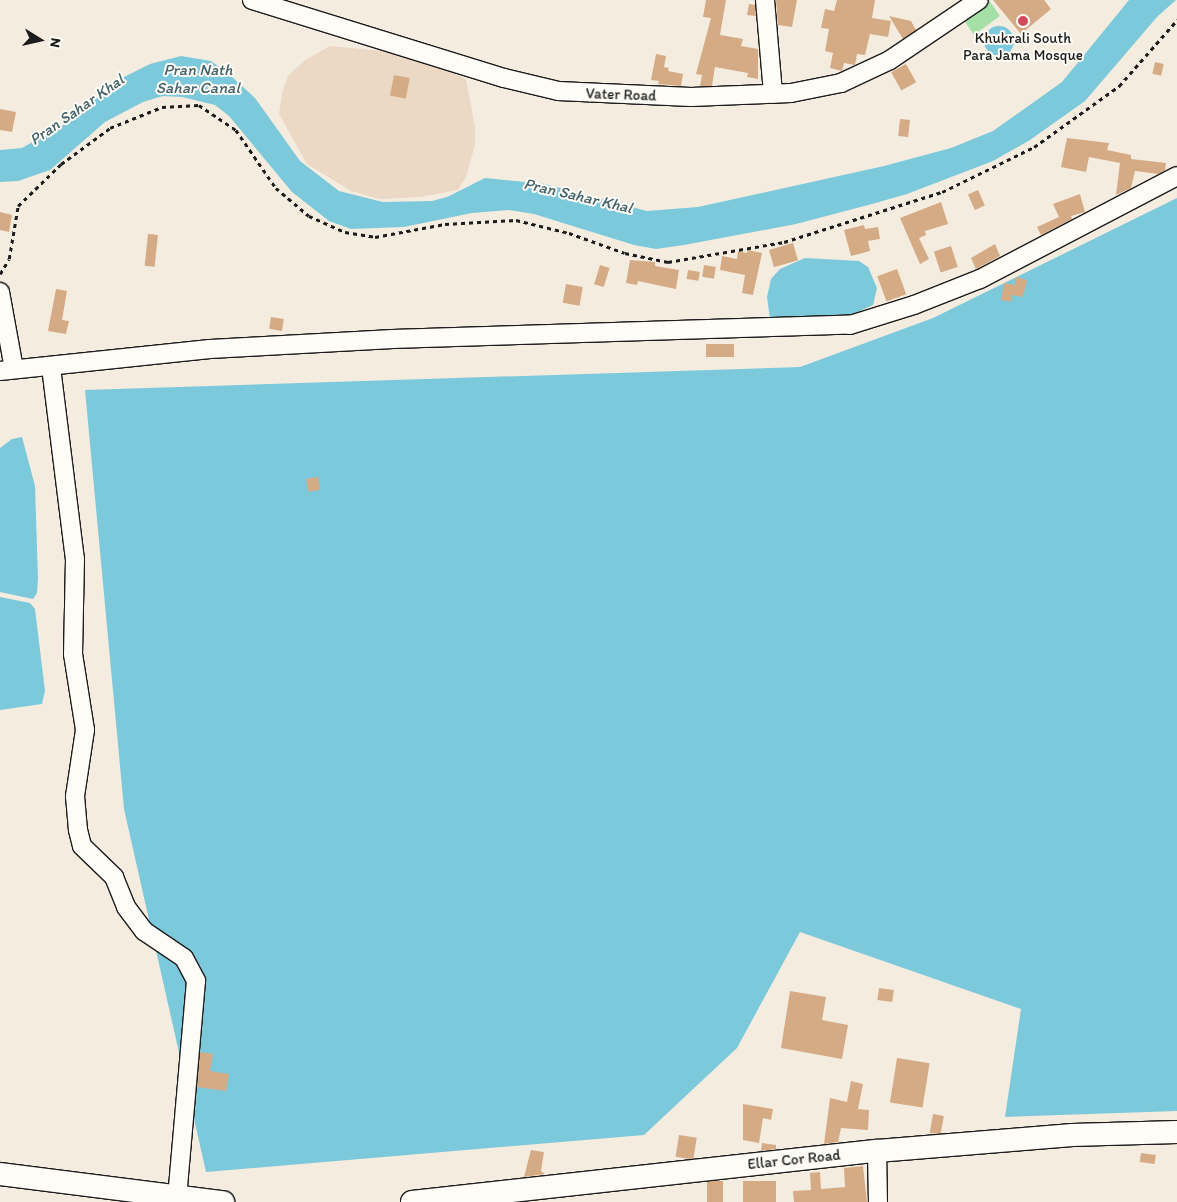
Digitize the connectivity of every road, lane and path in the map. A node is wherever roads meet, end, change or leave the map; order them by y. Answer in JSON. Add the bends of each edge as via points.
{"nodes":[{"id":1,"x":252,"y":0,"type":"edge"},
{"id":2,"x":765,"y":0,"type":"edge"},
{"id":3,"x":979,"y":0,"type":"edge"},
{"id":4,"x":1177,"y":20,"type":"edge"},
{"id":5,"x":773,"y":94,"type":"junction"},
{"id":6,"x":1177,"y":176,"type":"edge"},
{"id":7,"x":0,"y":274,"type":"edge"},
{"id":8,"x":0,"y":292,"type":"edge"},
{"id":9,"x":51,"y":367,"type":"junction"},
{"id":10,"x":7,"y":370,"type":"edge"},
{"id":11,"x":1177,"y":1132,"type":"edge"},
{"id":12,"x":878,"y":1151,"type":"junction"},
{"id":13,"x":0,"y":1174,"type":"edge"},
{"id":14,"x":178,"y":1187,"type":"dead end"},
{"id":15,"x":223,"y":1202,"type":"edge"},
{"id":16,"x":412,"y":1202,"type":"edge"},
{"id":17,"x":878,"y":1202,"type":"edge"}],
"edges":[{"from":1,"to":5,"type":"street","name":"Vater Road","via":[[504,78],[558,91],[691,97]]},
{"from":2,"to":5,"type":"street"},
{"from":3,"to":5,"type":"street","name":"Vater Road","via":[[890,60],[841,83]]},
{"from":4,"to":7,"type":"path","via":[[1119,86],[1034,147],[942,192],[784,242],[668,262],[625,253],[569,233],[516,220],[445,224],[375,238],[345,232],[309,216],[276,188],[236,130],[200,105],[162,107],[110,128],[34,188],[18,206],[9,259]]},
{"from":6,"to":9,"type":"street","via":[[980,279],[850,325],[384,339],[210,349]]},
{"from":8,"to":10,"type":"street"},
{"from":9,"to":10,"type":"street"},
{"from":9,"to":14,"type":"street","via":[[75,559],[73,654],[84,725],[75,796],[78,830],[82,846],[114,877],[126,906],[144,931],[184,958],[196,981]]},
{"from":11,"to":12,"type":"main road","name":"Ellar Cor Road","via":[[1072,1134]]},
{"from":12,"to":16,"type":"main road","name":"Ellar Cor Road"},
{"from":12,"to":17,"type":"street"},
{"from":13,"to":15,"type":"main road"}]}
